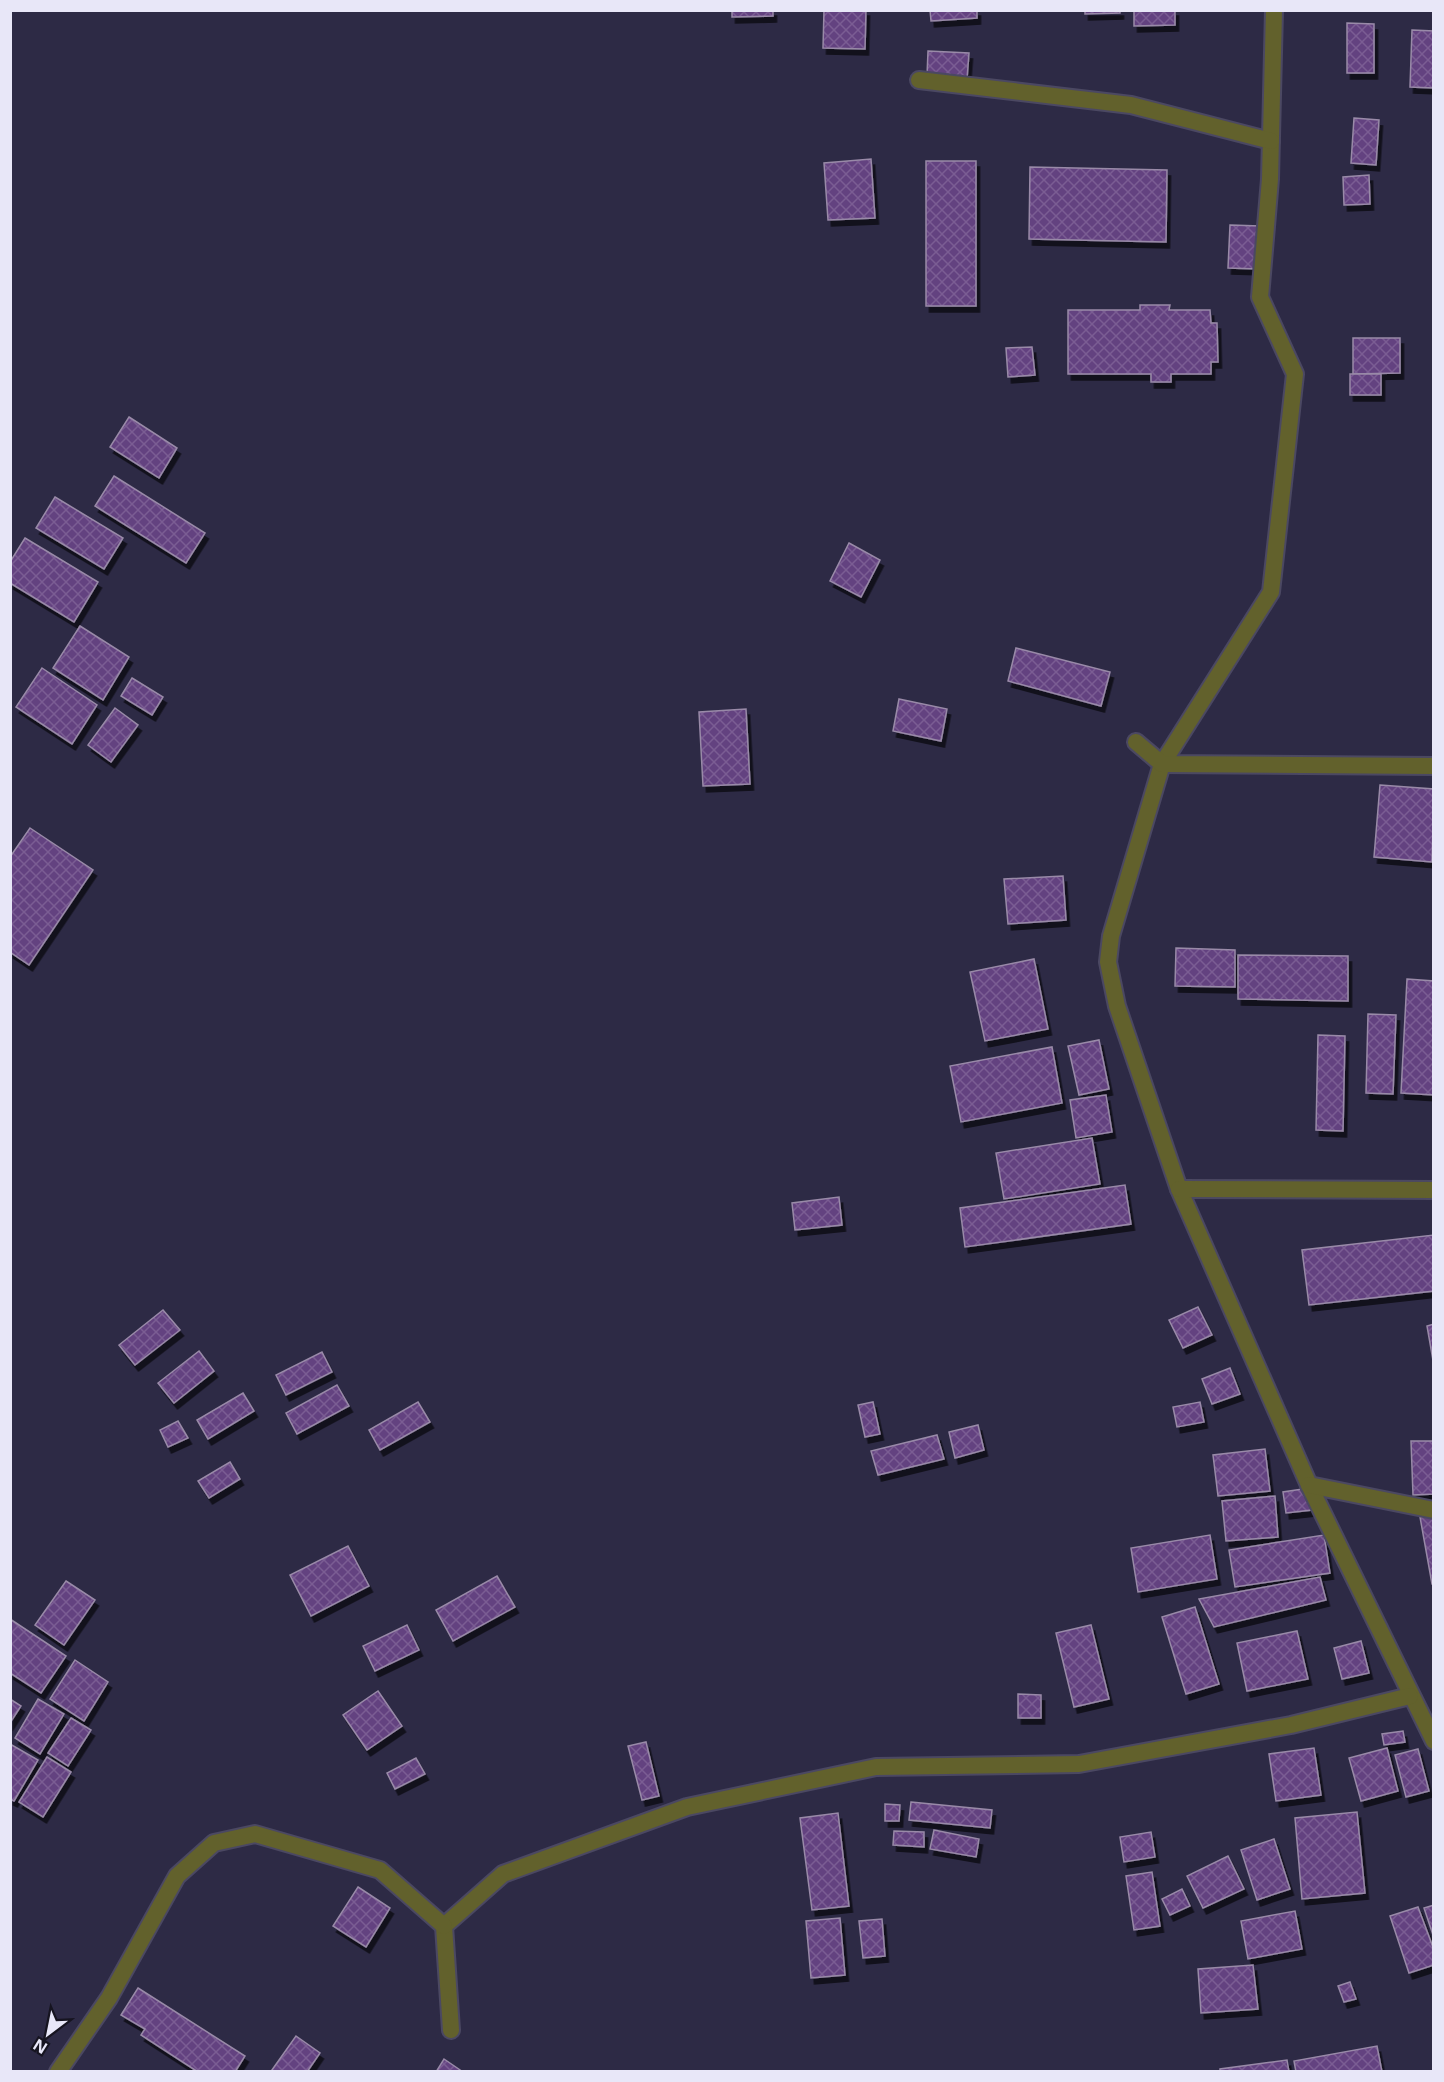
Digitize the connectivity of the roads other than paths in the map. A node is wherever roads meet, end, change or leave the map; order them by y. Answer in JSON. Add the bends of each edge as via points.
{"nodes":[{"id":1,"x":1274,"y":10,"type":"edge"},
{"id":2,"x":919,"y":80,"type":"dead end"},
{"id":3,"x":1271,"y":141,"type":"junction"},
{"id":4,"x":1136,"y":742,"type":"dead end"},
{"id":5,"x":1162,"y":764,"type":"junction"},
{"id":6,"x":1434,"y":766,"type":"edge"},
{"id":7,"x":1179,"y":1189,"type":"junction"},
{"id":8,"x":1434,"y":1190,"type":"edge"},
{"id":9,"x":1309,"y":1485,"type":"junction"},
{"id":10,"x":1434,"y":1510,"type":"edge"},
{"id":11,"x":1410,"y":1696,"type":"junction"},
{"id":12,"x":1434,"y":1741,"type":"edge"},
{"id":13,"x":444,"y":1926,"type":"junction"},
{"id":14,"x":451,"y":2030,"type":"dead end"},
{"id":15,"x":58,"y":2072,"type":"edge"}],
"edges":[{"from":1,"to":3,"type":"street"},
{"from":2,"to":3,"type":"street","via":[[1131,105]]},
{"from":3,"to":5,"type":"street","via":[[1260,297],[1295,375],[1270,592]]},
{"from":4,"to":5,"type":"street"},
{"from":5,"to":6,"type":"street"},
{"from":5,"to":7,"type":"street","via":[[1111,936],[1108,962],[1117,1006]]},
{"from":7,"to":8,"type":"street"},
{"from":7,"to":9,"type":"street"},
{"from":9,"to":10,"type":"street"},
{"from":9,"to":11,"type":"street"},
{"from":11,"to":12,"type":"street"},
{"from":11,"to":13,"type":"street","via":[[1292,1725],[1079,1764],[876,1767],[687,1808],[503,1874]]},
{"from":13,"to":14,"type":"street"},
{"from":13,"to":15,"type":"street","via":[[380,1870],[255,1834],[214,1843],[177,1876],[109,1998]]}]}
